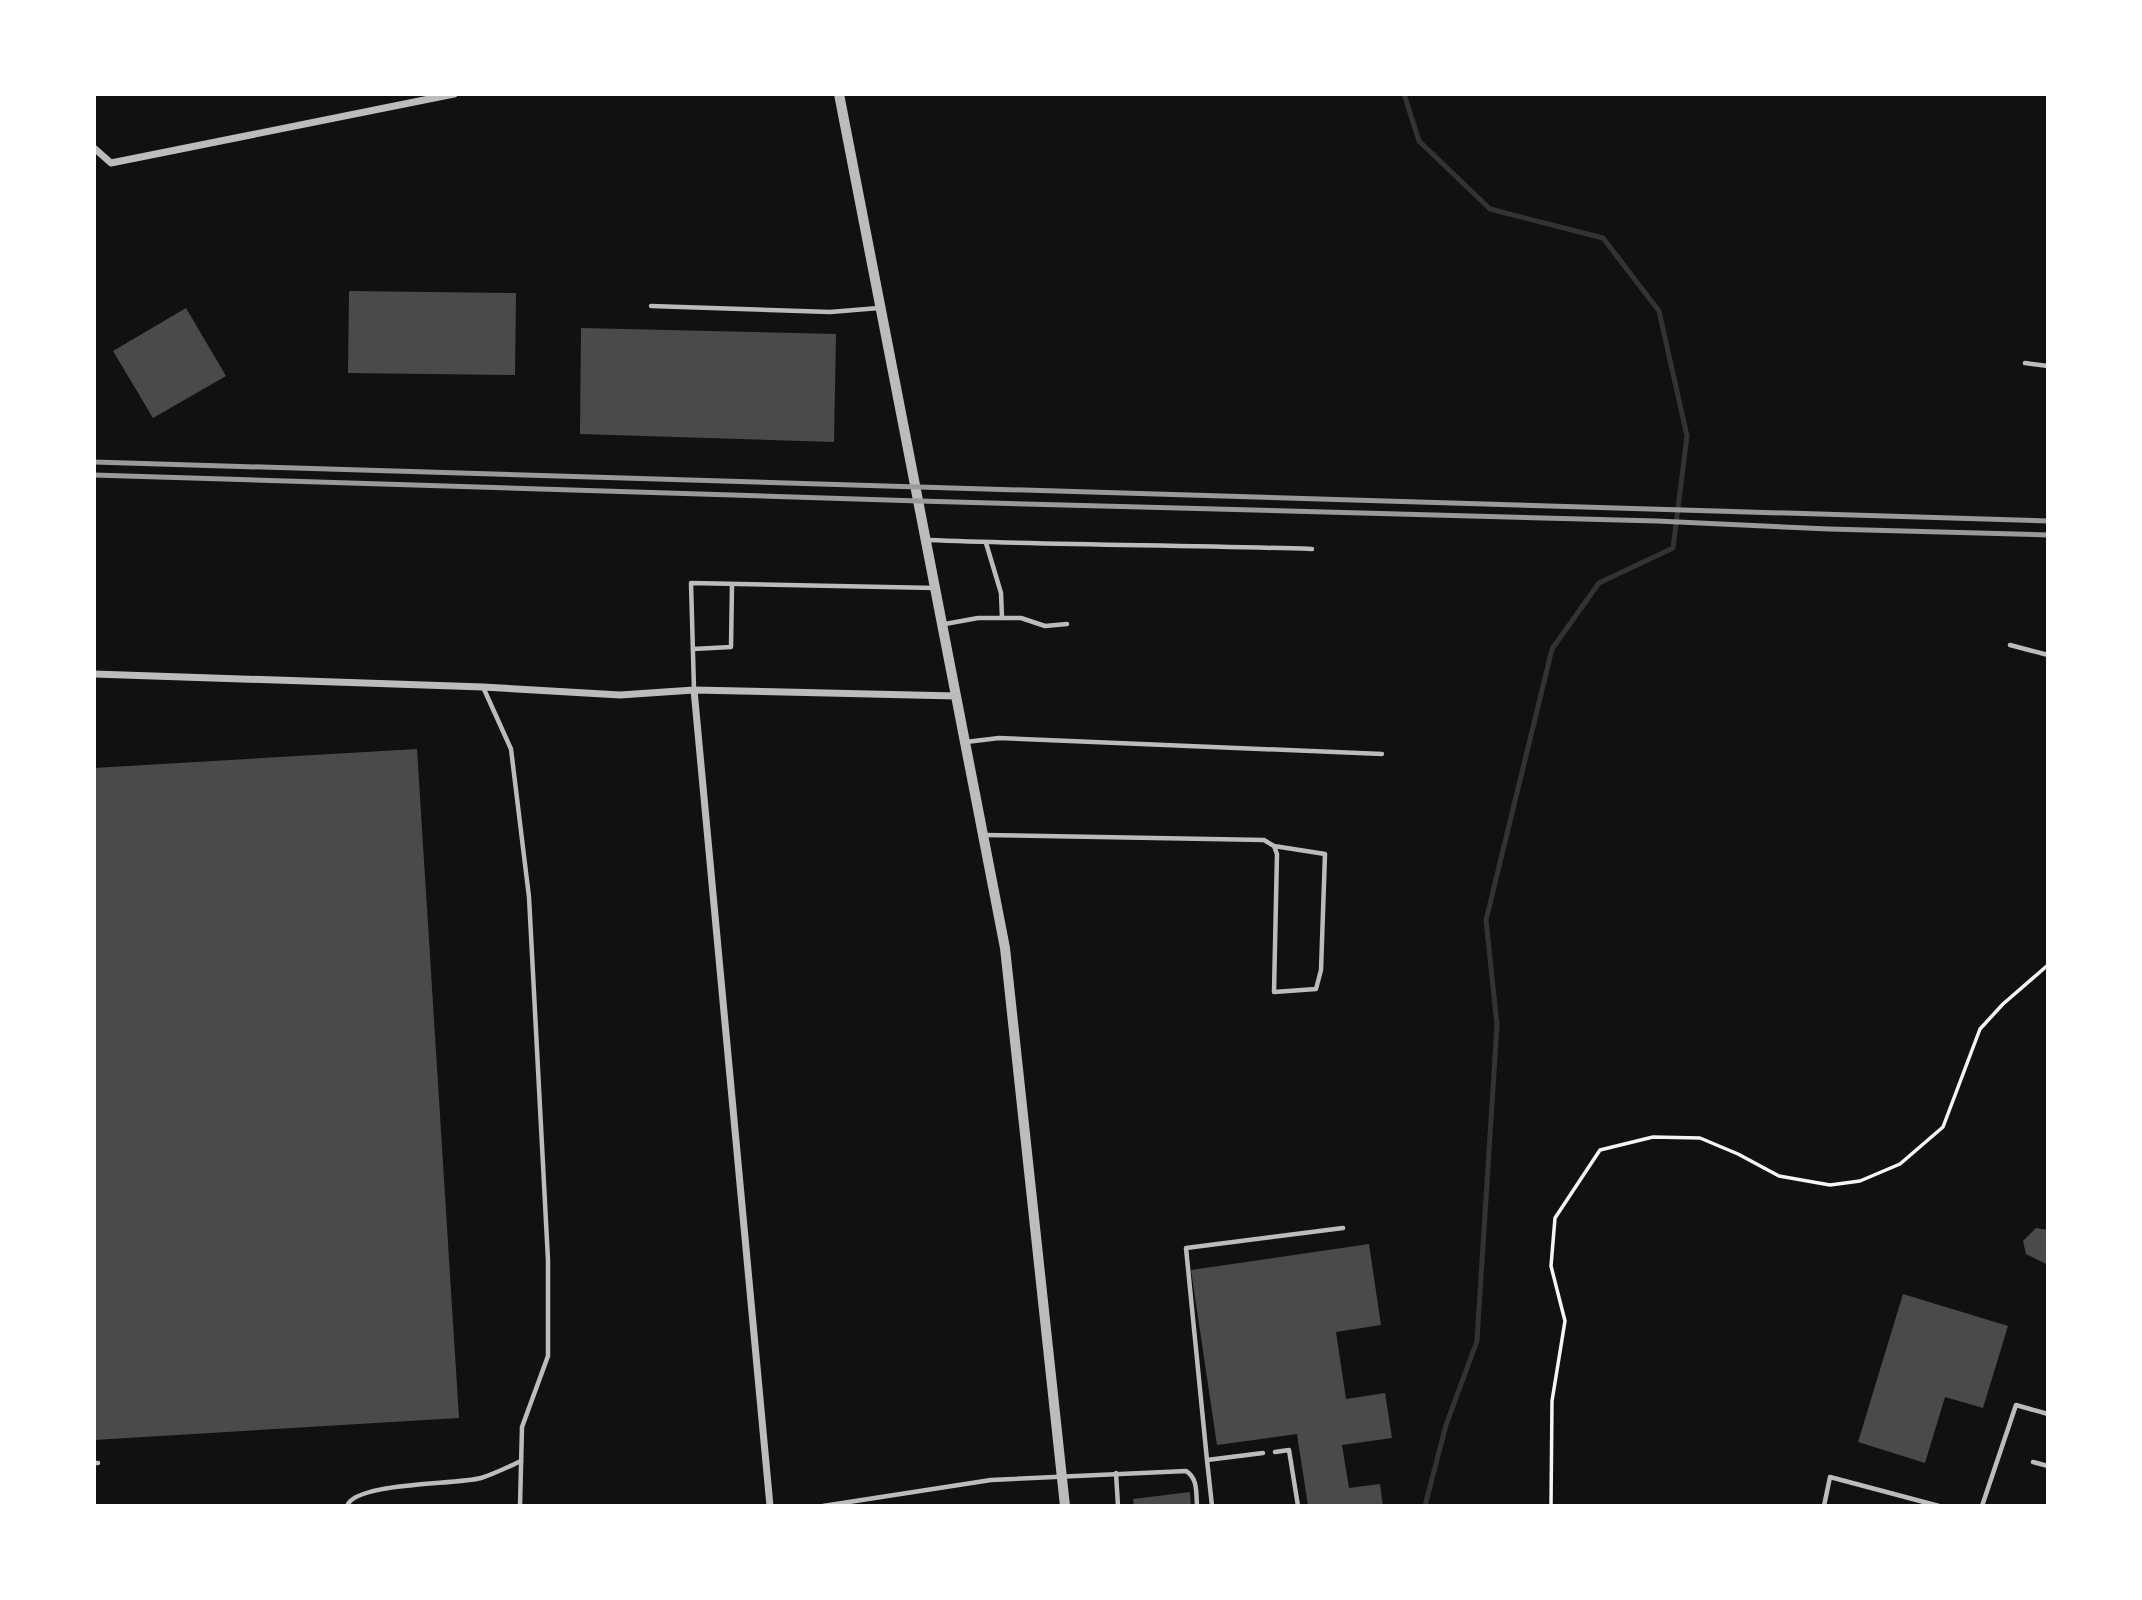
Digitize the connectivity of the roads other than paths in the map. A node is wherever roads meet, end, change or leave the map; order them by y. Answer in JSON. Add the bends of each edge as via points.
{"nodes":[{"id":1,"x":454,"y":94,"type":"edge"},
{"id":2,"x":839,"y":94,"type":"edge"},
{"id":3,"x":94,"y":148,"type":"edge"},
{"id":4,"x":651,"y":306,"type":"dead end"},
{"id":5,"x":880,"y":308,"type":"junction"},
{"id":6,"x":2025,"y":363,"type":"dead end"},
{"id":7,"x":2048,"y":366,"type":"edge"},
{"id":8,"x":927,"y":540,"type":"junction"},
{"id":9,"x":986,"y":543,"type":"junction"},
{"id":10,"x":1312,"y":549,"type":"dead end"},
{"id":11,"x":733,"y":585,"type":"junction"},
{"id":12,"x":936,"y":588,"type":"junction"},
{"id":13,"x":1002,"y":618,"type":"junction"},
{"id":14,"x":1067,"y":624,"type":"dead end"},
{"id":15,"x":943,"y":625,"type":"junction"},
{"id":16,"x":2010,"y":645,"type":"dead end"},
{"id":17,"x":693,"y":649,"type":"junction"},
{"id":18,"x":2048,"y":656,"type":"edge"},
{"id":19,"x":94,"y":674,"type":"edge"},
{"id":20,"x":483,"y":687,"type":"junction"},
{"id":21,"x":694,"y":690,"type":"junction"},
{"id":22,"x":956,"y":696,"type":"junction"},
{"id":23,"x":965,"y":742,"type":"junction"},
{"id":24,"x":1382,"y":754,"type":"dead end"},
{"id":25,"x":983,"y":835,"type":"junction"},
{"id":26,"x":1274,"y":846,"type":"junction"},
{"id":27,"x":1343,"y":1228,"type":"dead end"},
{"id":28,"x":2048,"y":1415,"type":"edge"},
{"id":29,"x":1275,"y":1452,"type":"dead end"},
{"id":30,"x":1263,"y":1453,"type":"dead end"},
{"id":31,"x":1208,"y":1460,"type":"junction"},
{"id":32,"x":521,"y":1461,"type":"junction"},
{"id":33,"x":2033,"y":1462,"type":"dead end"},
{"id":34,"x":2048,"y":1466,"type":"edge"},
{"id":35,"x":1116,"y":1473,"type":"junction"},
{"id":36,"x":1062,"y":1475,"type":"junction"},
{"id":37,"x":346,"y":1506,"type":"edge"},
{"id":38,"x":520,"y":1506,"type":"edge"},
{"id":39,"x":771,"y":1506,"type":"edge"},
{"id":40,"x":823,"y":1506,"type":"edge"},
{"id":41,"x":1065,"y":1506,"type":"edge"},
{"id":42,"x":1118,"y":1506,"type":"edge"},
{"id":43,"x":1197,"y":1506,"type":"edge"},
{"id":44,"x":1212,"y":1506,"type":"edge"},
{"id":45,"x":1298,"y":1506,"type":"edge"},
{"id":46,"x":1824,"y":1506,"type":"edge"},
{"id":47,"x":1939,"y":1506,"type":"edge"},
{"id":48,"x":1982,"y":1506,"type":"edge"}],
"edges":[{"from":1,"to":3,"type":"street","via":[[111,163]]},
{"from":2,"to":5,"type":"street"},
{"from":4,"to":5,"type":"lane","via":[[830,312]]},
{"from":5,"to":8,"type":"street"},
{"from":6,"to":7,"type":"lane"},
{"from":8,"to":9,"type":"lane"},
{"from":8,"to":12,"type":"street"},
{"from":9,"to":10,"type":"lane"},
{"from":9,"to":13,"type":"lane","via":[[1001,593]]},
{"from":11,"to":12,"type":"lane"},
{"from":11,"to":17,"type":"lane","via":[[731,647]]},
{"from":11,"to":17,"type":"lane","via":[[691,583]]},
{"from":12,"to":15,"type":"street"},
{"from":13,"to":14,"type":"lane","via":[[1045,626]]},
{"from":13,"to":15,"type":"lane"},
{"from":15,"to":22,"type":"street"},
{"from":16,"to":18,"type":"lane"},
{"from":17,"to":21,"type":"lane"},
{"from":19,"to":20,"type":"street"},
{"from":20,"to":21,"type":"street","via":[[620,695]]},
{"from":20,"to":32,"type":"lane","via":[[512,749],[529,897],[548,1260],[548,1356],[522,1427]]},
{"from":21,"to":22,"type":"street"},
{"from":21,"to":39,"type":"street"},
{"from":22,"to":23,"type":"street"},
{"from":23,"to":24,"type":"lane","via":[[999,738]]},
{"from":23,"to":25,"type":"street"},
{"from":25,"to":26,"type":"lane","via":[[1264,840]]},
{"from":25,"to":36,"type":"street","via":[[1005,948]]},
{"from":26,"to":26,"type":"lane","via":[[1274,992],[1316,989],[1321,970],[1325,854]]},
{"from":27,"to":31,"type":"lane","via":[[1186,1248]]},
{"from":28,"to":48,"type":"lane","via":[[2016,1405]]},
{"from":29,"to":45,"type":"lane","via":[[1289,1450]]},
{"from":30,"to":31,"type":"lane"},
{"from":31,"to":44,"type":"lane"},
{"from":32,"to":37,"type":"lane","via":[[480,1478],[356,1494]]},
{"from":32,"to":38,"type":"lane"},
{"from":33,"to":34,"type":"lane"},
{"from":35,"to":36,"type":"lane"},
{"from":35,"to":42,"type":"lane"},
{"from":35,"to":43,"type":"lane","via":[[1186,1471],[1195,1481]]},
{"from":36,"to":40,"type":"lane","via":[[991,1479]]},
{"from":36,"to":41,"type":"street"},
{"from":46,"to":47,"type":"lane","via":[[1830,1477]]}]}
